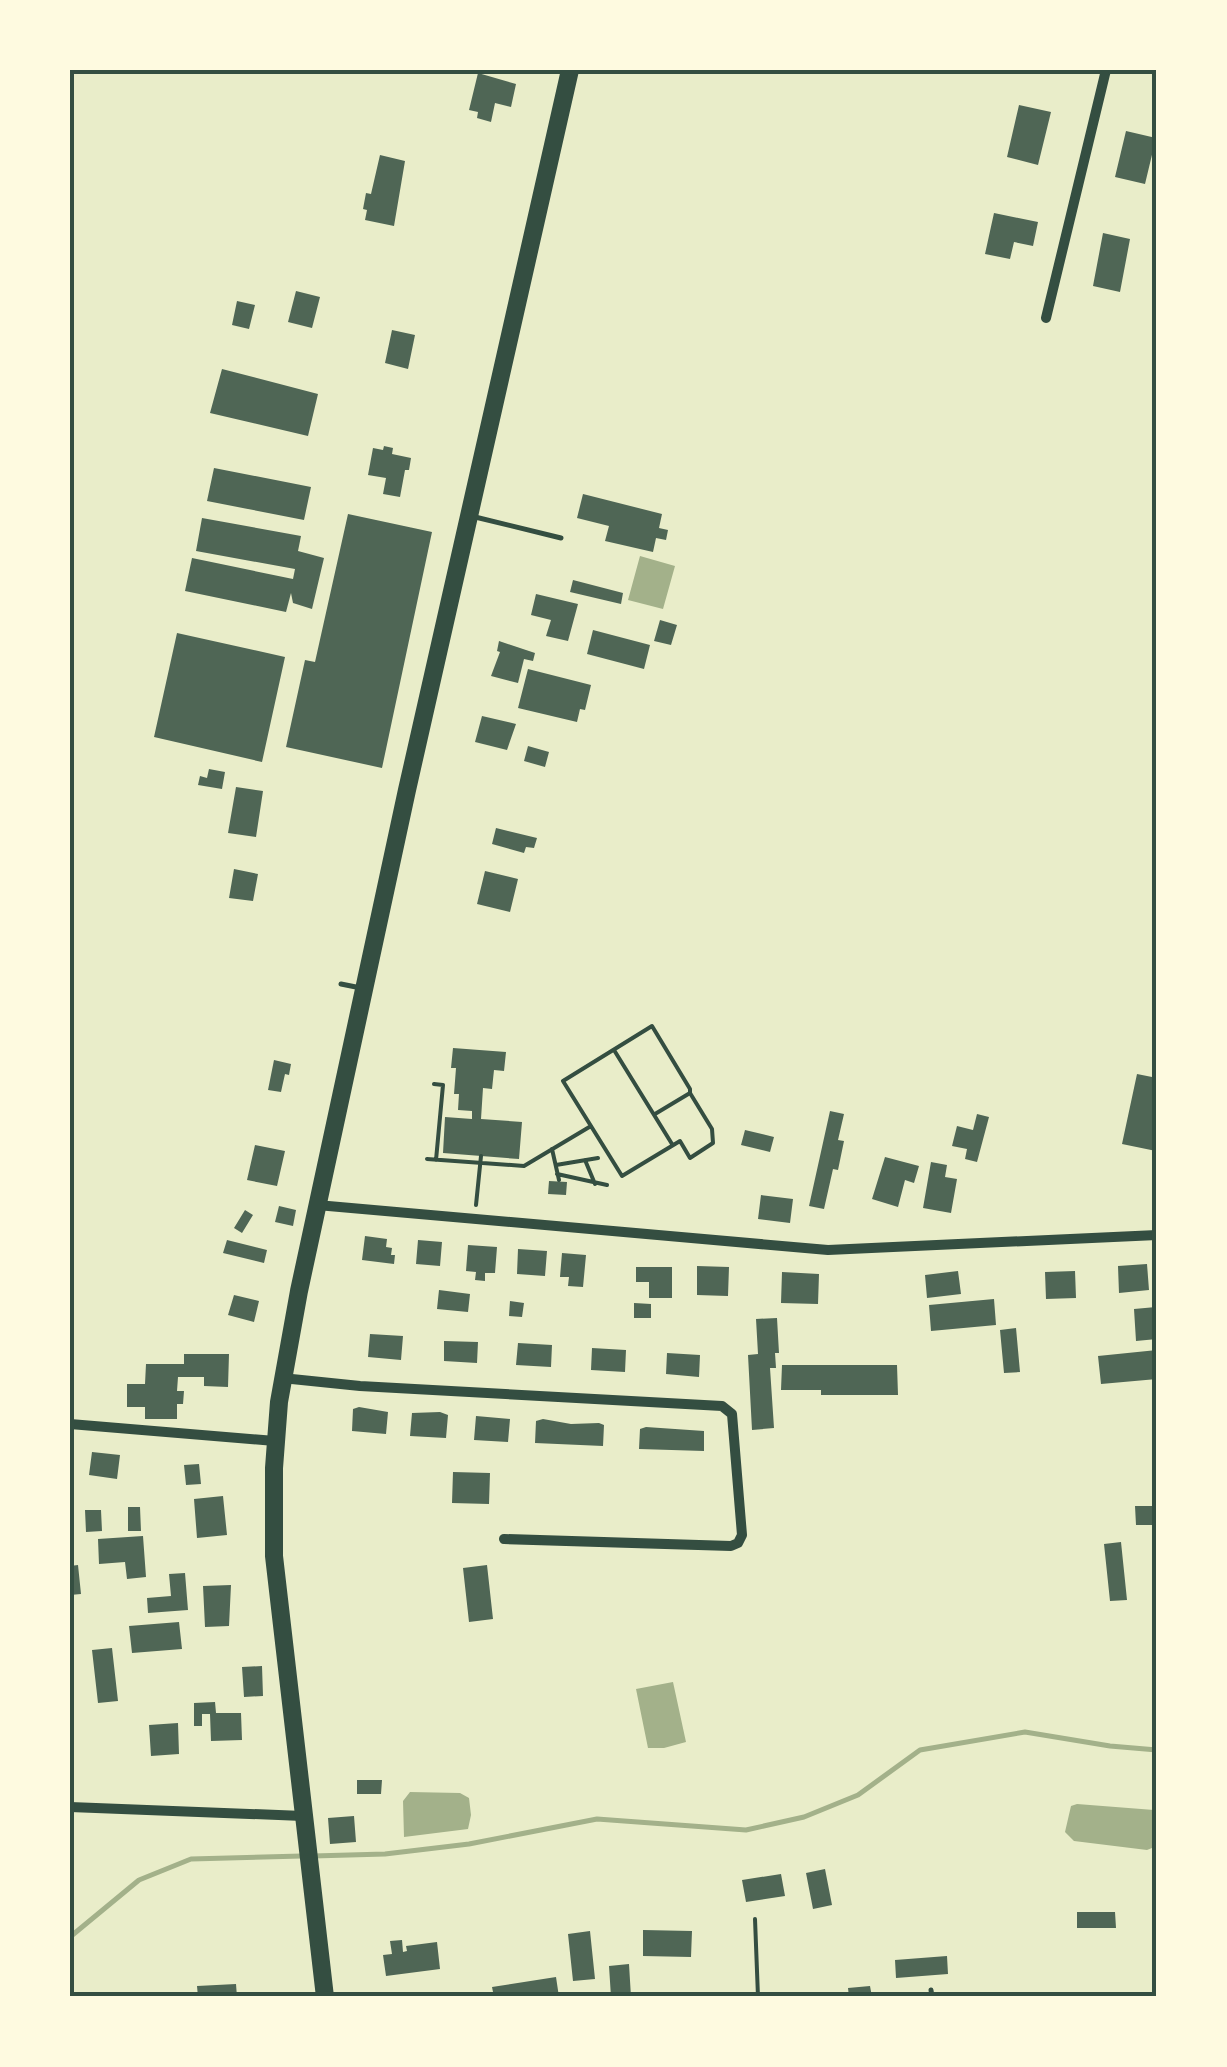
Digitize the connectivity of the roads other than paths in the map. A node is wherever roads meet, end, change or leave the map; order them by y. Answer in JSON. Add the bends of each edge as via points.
{"nodes":[{"id":1,"x":570,"y":70,"type":"edge"},
{"id":2,"x":1106,"y":70,"type":"edge"},
{"id":3,"x":1046,"y":318,"type":"dead end"},
{"id":4,"x":468,"y":516,"type":"junction"},
{"id":5,"x":561,"y":538,"type":"dead end"},
{"id":6,"x":342,"y":984,"type":"dead end"},
{"id":7,"x":364,"y":988,"type":"junction"},
{"id":8,"x":318,"y":1205,"type":"junction"},
{"id":9,"x":1157,"y":1235,"type":"edge"},
{"id":10,"x":282,"y":1378,"type":"junction"},
{"id":11,"x":70,"y":1424,"type":"edge"},
{"id":12,"x":275,"y":1441,"type":"junction"},
{"id":13,"x":504,"y":1538,"type":"dead end"},
{"id":14,"x":70,"y":1807,"type":"edge"},
{"id":15,"x":303,"y":1816,"type":"junction"},
{"id":16,"x":325,"y":1997,"type":"edge"}],
"edges":[{"from":1,"to":4,"type":"main road"},
{"from":2,"to":3,"type":"street"},
{"from":4,"to":5,"type":"lane"},
{"from":4,"to":7,"type":"main road"},
{"from":6,"to":7,"type":"lane"},
{"from":7,"to":8,"type":"main road"},
{"from":8,"to":9,"type":"street","via":[[828,1250]]},
{"from":8,"to":10,"type":"main road"},
{"from":10,"to":12,"type":"main road"},
{"from":10,"to":13,"type":"street","via":[[722,1406],[732,1414],[738,1543]]},
{"from":11,"to":12,"type":"street"},
{"from":12,"to":15,"type":"main road","via":[[275,1570]]},
{"from":14,"to":15,"type":"street"},
{"from":15,"to":16,"type":"main road"}]}
